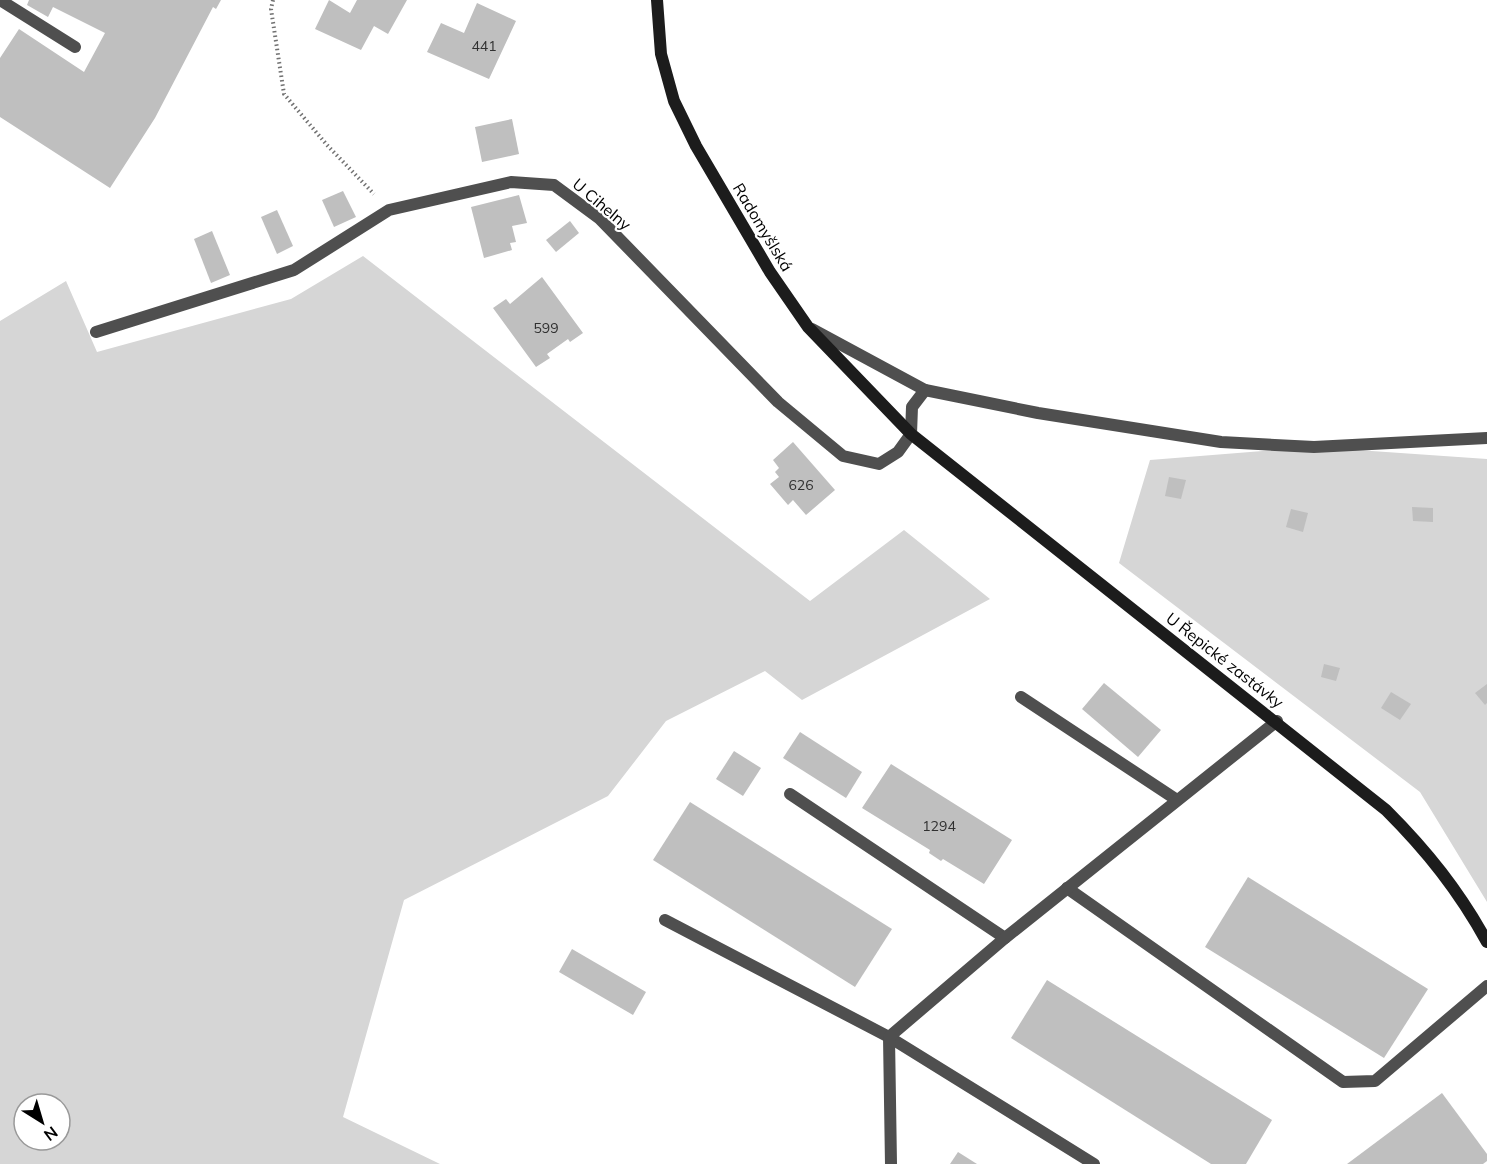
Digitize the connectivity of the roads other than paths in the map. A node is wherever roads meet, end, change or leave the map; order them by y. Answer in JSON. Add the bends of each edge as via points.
{"nodes":[{"id":1,"x":0,"y":0,"type":"edge"},
{"id":2,"x":657,"y":0,"type":"edge"},
{"id":3,"x":75,"y":47,"type":"dead end"},
{"id":4,"x":808,"y":327,"type":"junction"},
{"id":5,"x":96,"y":332,"type":"dead end"},
{"id":6,"x":925,"y":390,"type":"junction"},
{"id":7,"x":911,"y":434,"type":"junction"},
{"id":8,"x":1487,"y":438,"type":"edge"},
{"id":9,"x":1021,"y":697,"type":"dead end"},
{"id":10,"x":1276,"y":721,"type":"junction"},
{"id":11,"x":790,"y":794,"type":"dead end"},
{"id":12,"x":1177,"y":800,"type":"junction"},
{"id":13,"x":1067,"y":888,"type":"junction"},
{"id":14,"x":665,"y":920,"type":"dead end"},
{"id":15,"x":1005,"y":938,"type":"junction"},
{"id":16,"x":1487,"y":942,"type":"edge"},
{"id":17,"x":1487,"y":986,"type":"edge"},
{"id":18,"x":889,"y":1037,"type":"junction"},
{"id":19,"x":891,"y":1164,"type":"edge"},
{"id":20,"x":1094,"y":1164,"type":"edge"}],
"edges":[{"from":1,"to":3,"type":"street"},
{"from":2,"to":4,"type":"main road","name":"Radomyšlská","via":[[661,54],[674,101],[696,147],[770,272]]},
{"from":4,"to":6,"type":"street"},
{"from":4,"to":7,"type":"main road","name":"Radomyšlská"},
{"from":5,"to":7,"type":"street","name":"U Cihelny","via":[[294,270],[389,210],[511,183],[554,186],[600,219],[778,402],[843,456],[879,464],[898,452]]},
{"from":6,"to":7,"type":"street","via":[[912,407]]},
{"from":6,"to":8,"type":"street","via":[[1038,413],[1221,442],[1314,447]]},
{"from":7,"to":10,"type":"main road","name":"U Řepické zastávky"},
{"from":9,"to":12,"type":"street"},
{"from":10,"to":12,"type":"street"},
{"from":10,"to":16,"type":"main road","name":"U Řepické zastávky","via":[[1386,810],[1426,850],[1468,907]]},
{"from":11,"to":15,"type":"street"},
{"from":12,"to":13,"type":"street"},
{"from":13,"to":15,"type":"street"},
{"from":13,"to":17,"type":"street","via":[[1343,1082],[1375,1081]]},
{"from":14,"to":18,"type":"street"},
{"from":15,"to":18,"type":"street"},
{"from":18,"to":19,"type":"street"},
{"from":18,"to":20,"type":"street"}]}
